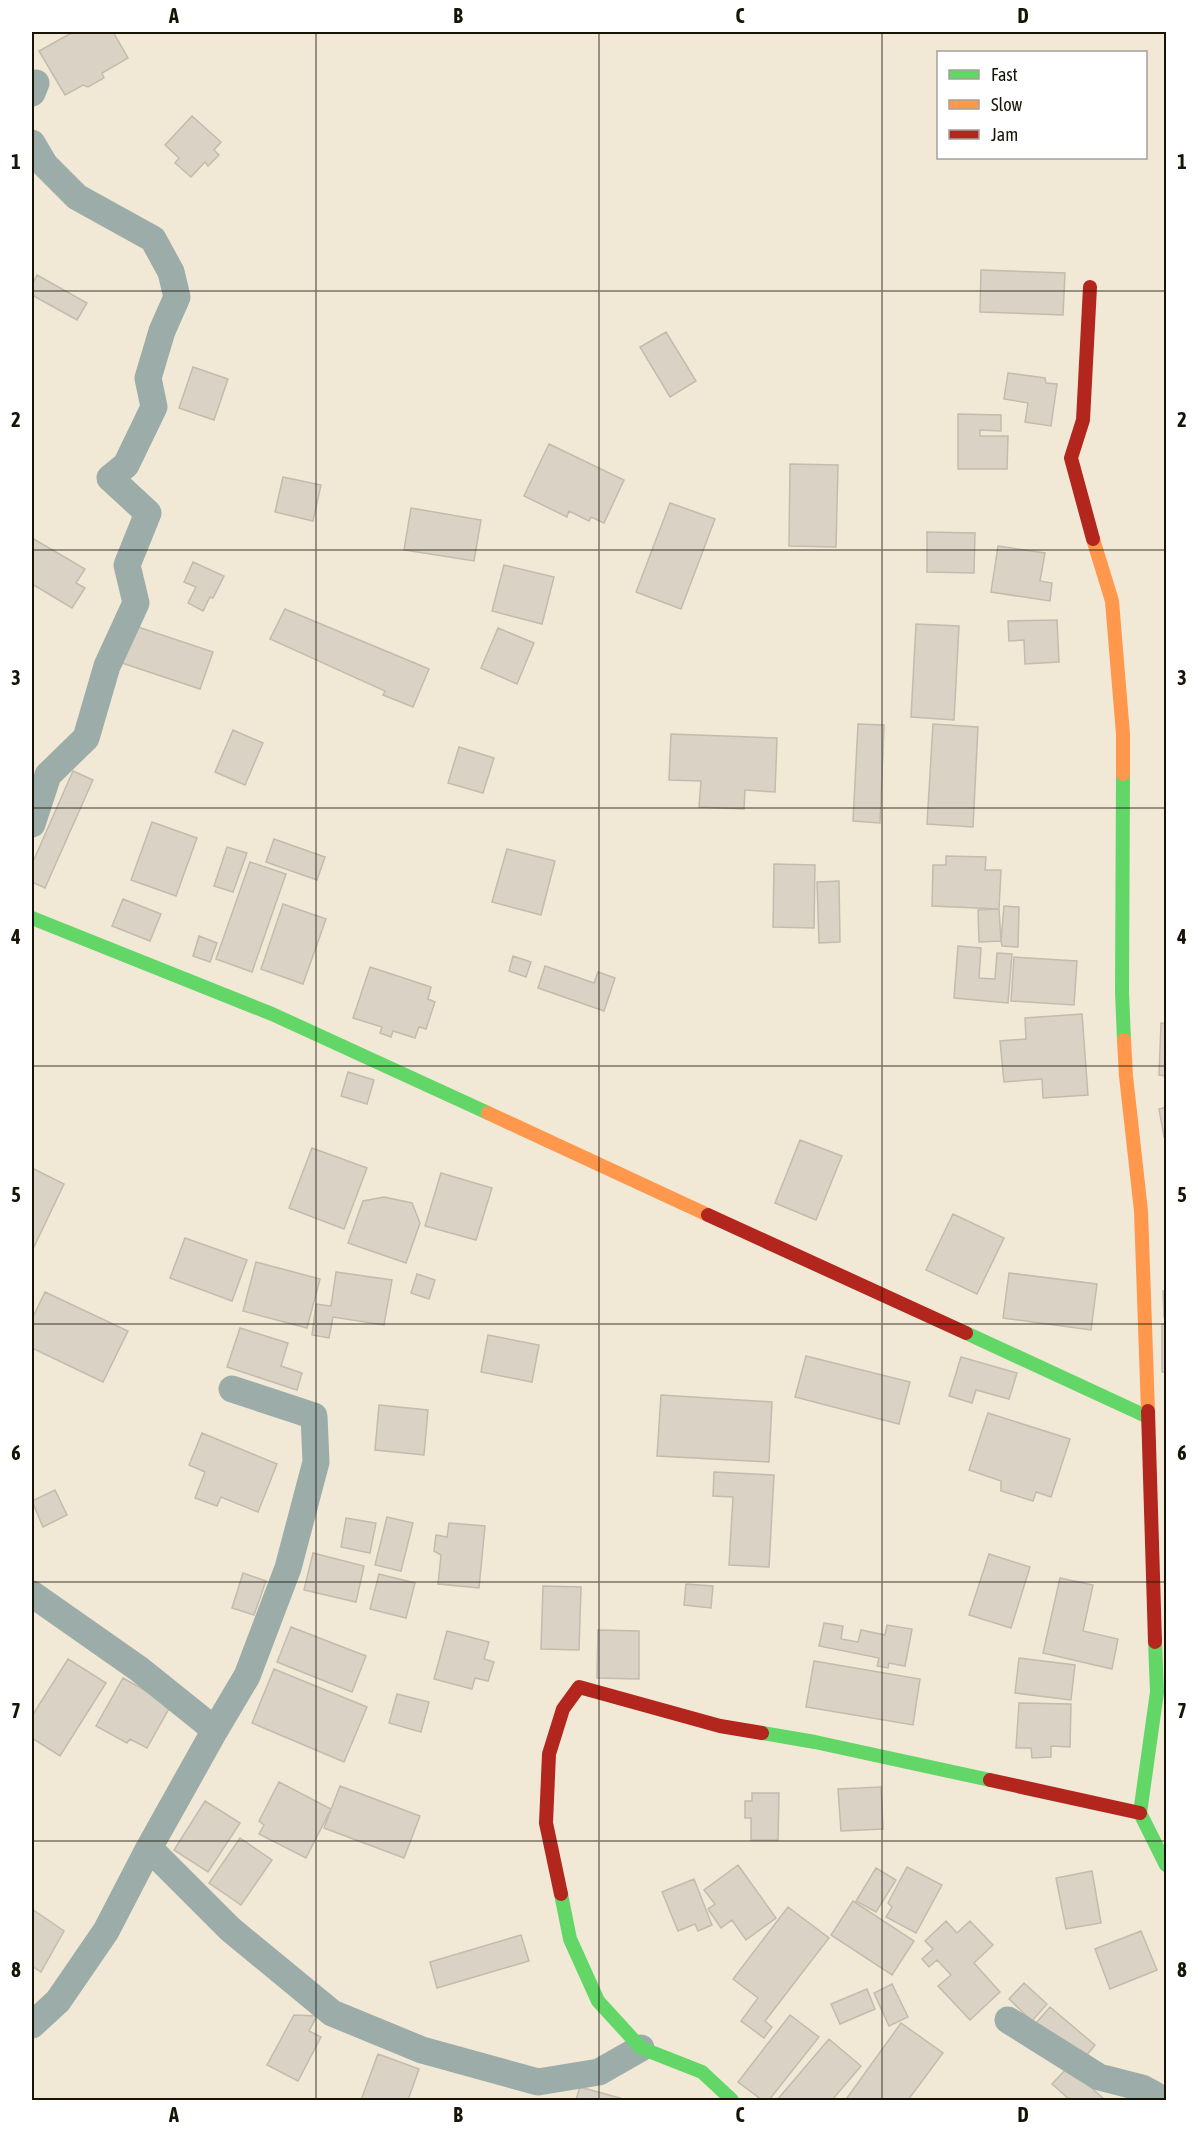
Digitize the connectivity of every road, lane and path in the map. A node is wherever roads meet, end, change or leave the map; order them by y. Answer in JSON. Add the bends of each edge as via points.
{"nodes":[{"id":1,"x":32,"y":143,"type":"edge"},
{"id":2,"x":1090,"y":287,"type":"dead end"},
{"id":3,"x":32,"y":824,"type":"edge"},
{"id":4,"x":32,"y":918,"type":"edge"},
{"id":5,"x":232,"y":1389,"type":"dead end"},
{"id":6,"x":1148,"y":1418,"type":"junction"},
{"id":7,"x":32,"y":1594,"type":"edge"},
{"id":8,"x":215,"y":1730,"type":"junction"},
{"id":9,"x":1140,"y":1813,"type":"junction"},
{"id":10,"x":149,"y":1848,"type":"junction"},
{"id":11,"x":1167,"y":1865,"type":"edge"},
{"id":12,"x":1008,"y":2020,"type":"dead end"},
{"id":13,"x":32,"y":2025,"type":"edge"},
{"id":14,"x":641,"y":2048,"type":"junction"},
{"id":15,"x":732,"y":2100,"type":"edge"},
{"id":16,"x":1158,"y":2100,"type":"edge"}],
"edges":[{"from":1,"to":3,"type":"street","via":[[45,165],[77,197],[153,239],[171,272],[177,297],[148,378],[154,407],[126,465],[110,478],[148,513],[127,565],[136,603],[107,666],[86,738],[48,776]]},
{"from":2,"to":6,"type":"street","via":[[1083,420],[1071,458],[1112,601],[1123,734],[1122,992],[1126,1076],[1141,1211]]},
{"from":4,"to":6,"type":"street","via":[[272,1014]]},
{"from":5,"to":8,"type":"street","via":[[314,1416],[316,1462],[288,1568],[247,1676]]},
{"from":6,"to":9,"type":"street","via":[[1157,1692]]},
{"from":7,"to":8,"type":"street","via":[[139,1669]]},
{"from":8,"to":10,"type":"street"},
{"from":9,"to":11,"type":"street"},
{"from":9,"to":14,"type":"street","via":[[815,1742],[720,1726],[579,1687],[563,1709],[549,1754],[546,1823],[570,1939],[598,2001]]},
{"from":10,"to":13,"type":"street","via":[[106,1931],[58,2001]]},
{"from":10,"to":14,"type":"street","via":[[230,1929],[332,2013],[402,2042],[538,2082],[599,2072]]},
{"from":12,"to":16,"type":"street","via":[[1098,2077],[1142,2088]]},
{"from":14,"to":15,"type":"street","via":[[702,2072]]}]}
